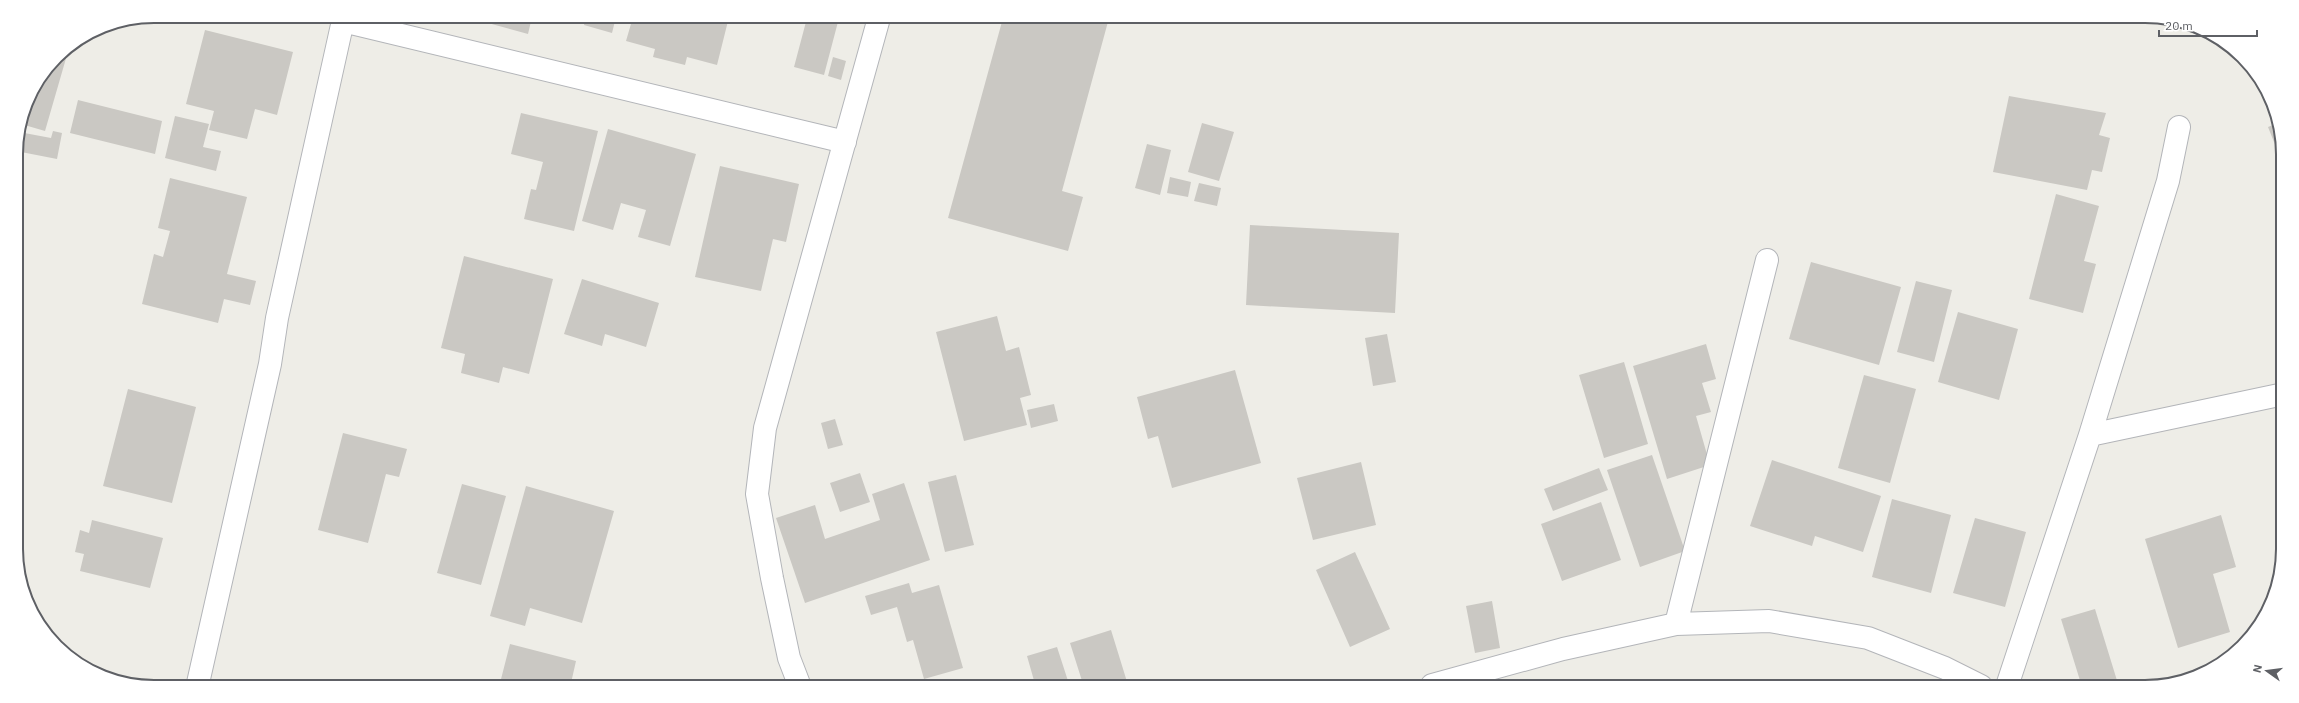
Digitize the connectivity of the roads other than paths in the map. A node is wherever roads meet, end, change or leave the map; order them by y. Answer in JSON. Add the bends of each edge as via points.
{"nodes":[{"id":1,"x":342,"y":23,"type":"edge"},
{"id":2,"x":363,"y":23,"type":"edge"},
{"id":3,"x":878,"y":23,"type":"edge"},
{"id":4,"x":2180,"y":127,"type":"dead end"},
{"id":5,"x":845,"y":142,"type":"junction"},
{"id":6,"x":1767,"y":260,"type":"dead end"},
{"id":7,"x":2276,"y":396,"type":"edge"},
{"id":8,"x":2090,"y":435,"type":"junction"},
{"id":9,"x":1676,"y":624,"type":"junction"},
{"id":10,"x":198,"y":680,"type":"edge"},
{"id":11,"x":797,"y":680,"type":"edge"},
{"id":12,"x":1450,"y":680,"type":"edge"},
{"id":13,"x":1969,"y":680,"type":"edge"},
{"id":14,"x":2009,"y":680,"type":"edge"}],
"edges":[{"from":1,"to":10,"type":"street","via":[[277,318],[270,364]]},
{"from":2,"to":5,"type":"street"},
{"from":3,"to":5,"type":"street"},
{"from":4,"to":8,"type":"street","via":[[2168,181]]},
{"from":5,"to":11,"type":"street","via":[[765,428],[757,494],[789,658]]},
{"from":6,"to":9,"type":"street"},
{"from":7,"to":8,"type":"street"},
{"from":8,"to":14,"type":"street"},
{"from":9,"to":12,"type":"street","via":[[1563,649]]},
{"from":9,"to":13,"type":"street","via":[[1769,621],[1868,638]]}]}
